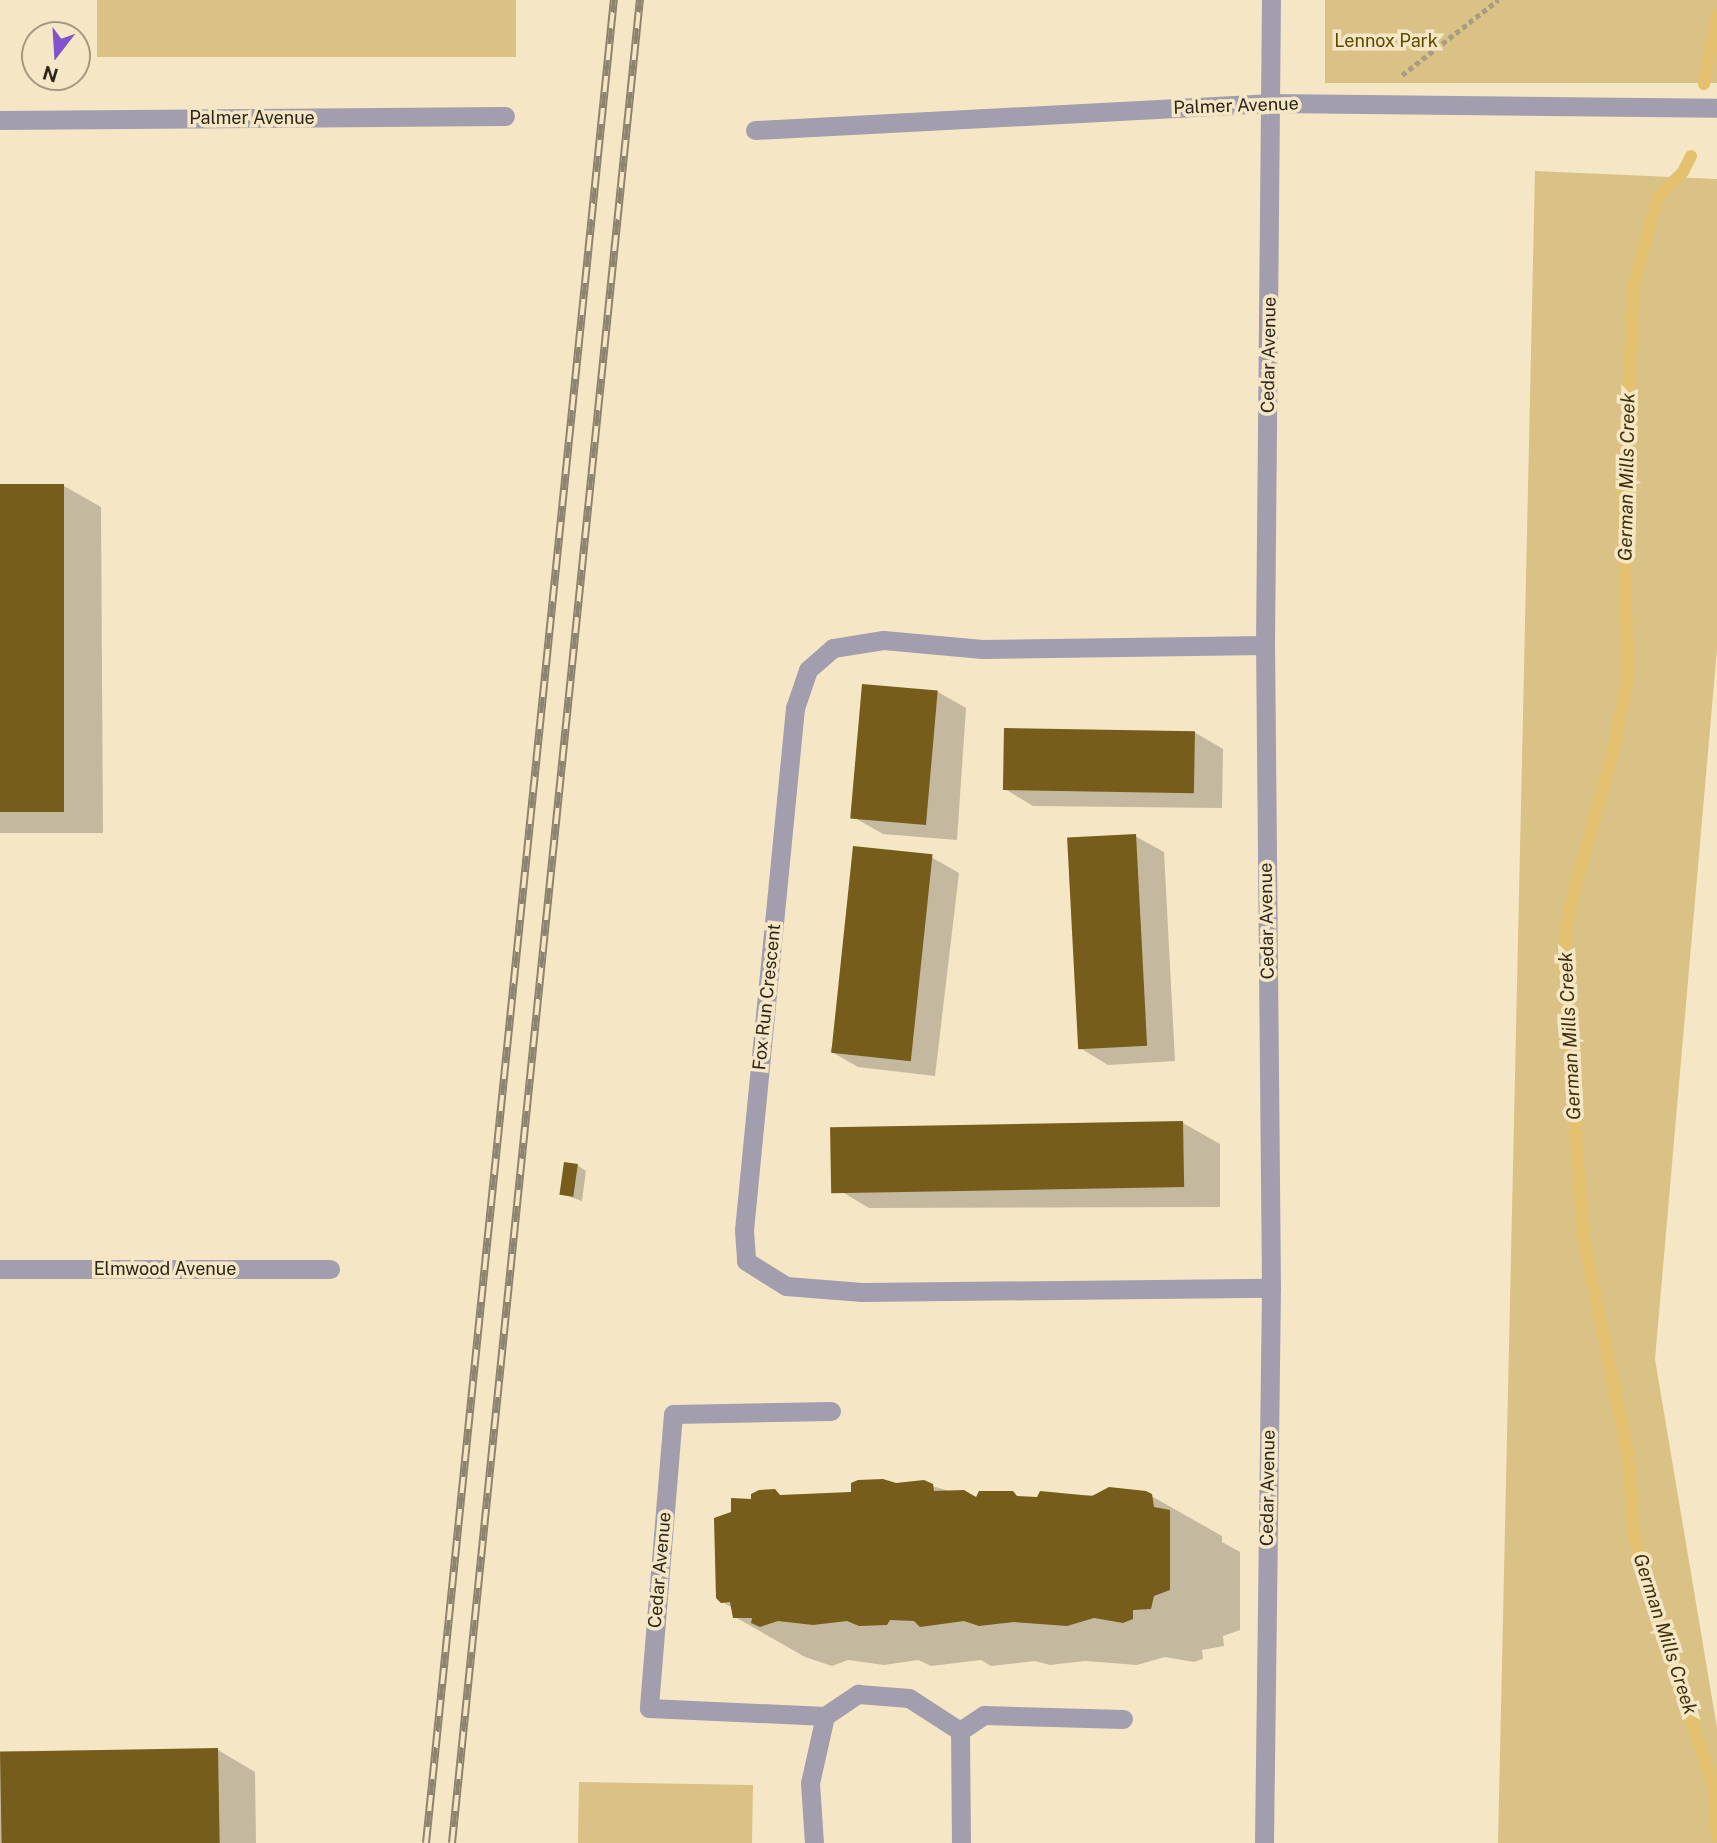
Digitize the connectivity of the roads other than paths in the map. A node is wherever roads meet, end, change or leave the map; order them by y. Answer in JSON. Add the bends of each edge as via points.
{"nodes":[{"id":1,"x":1271,"y":0,"type":"edge"},
{"id":2,"x":1272,"y":103,"type":"junction"},
{"id":3,"x":1717,"y":108,"type":"edge"},
{"id":4,"x":505,"y":116,"type":"dead end"},
{"id":5,"x":0,"y":120,"type":"edge"},
{"id":6,"x":755,"y":130,"type":"dead end"},
{"id":7,"x":1265,"y":645,"type":"junction"},
{"id":8,"x":0,"y":1269,"type":"edge"},
{"id":9,"x":330,"y":1269,"type":"dead end"},
{"id":10,"x":1271,"y":1288,"type":"junction"},
{"id":11,"x":831,"y":1411,"type":"dead end"},
{"id":12,"x":825,"y":1716,"type":"junction"},
{"id":13,"x":1123,"y":1719,"type":"dead end"},
{"id":14,"x":960,"y":1731,"type":"junction"},
{"id":15,"x":814,"y":1843,"type":"edge"},
{"id":16,"x":961,"y":1843,"type":"edge"},
{"id":17,"x":1264,"y":1843,"type":"edge"}],
"edges":[{"from":1,"to":2,"type":"street","name":"Cedar Avenue"},
{"from":2,"to":3,"type":"street","name":"Palmer Avenue"},
{"from":2,"to":6,"type":"street","name":"Palmer Avenue"},
{"from":2,"to":7,"type":"street","name":"Cedar Avenue"},
{"from":4,"to":5,"type":"street","name":"Palmer Avenue"},
{"from":7,"to":10,"type":"street","name":"Cedar Avenue"},
{"from":7,"to":10,"type":"street","name":"Fox Run Crescent","via":[[982,649],[883,640],[833,648],[808,670],[795,708],[744,1230],[746,1261],[786,1286],[862,1292]]},
{"from":8,"to":9,"type":"street","name":"Elmwood Avenue"},
{"from":10,"to":17,"type":"street","name":"Cedar Avenue"},
{"from":11,"to":12,"type":"street","name":"Cedar Avenue","via":[[673,1414],[649,1708]]},
{"from":12,"to":14,"type":"street","via":[[858,1694],[909,1698]]},
{"from":12,"to":15,"type":"street","via":[[810,1783]]},
{"from":13,"to":14,"type":"street","via":[[984,1715]]},
{"from":14,"to":16,"type":"street"}]}
